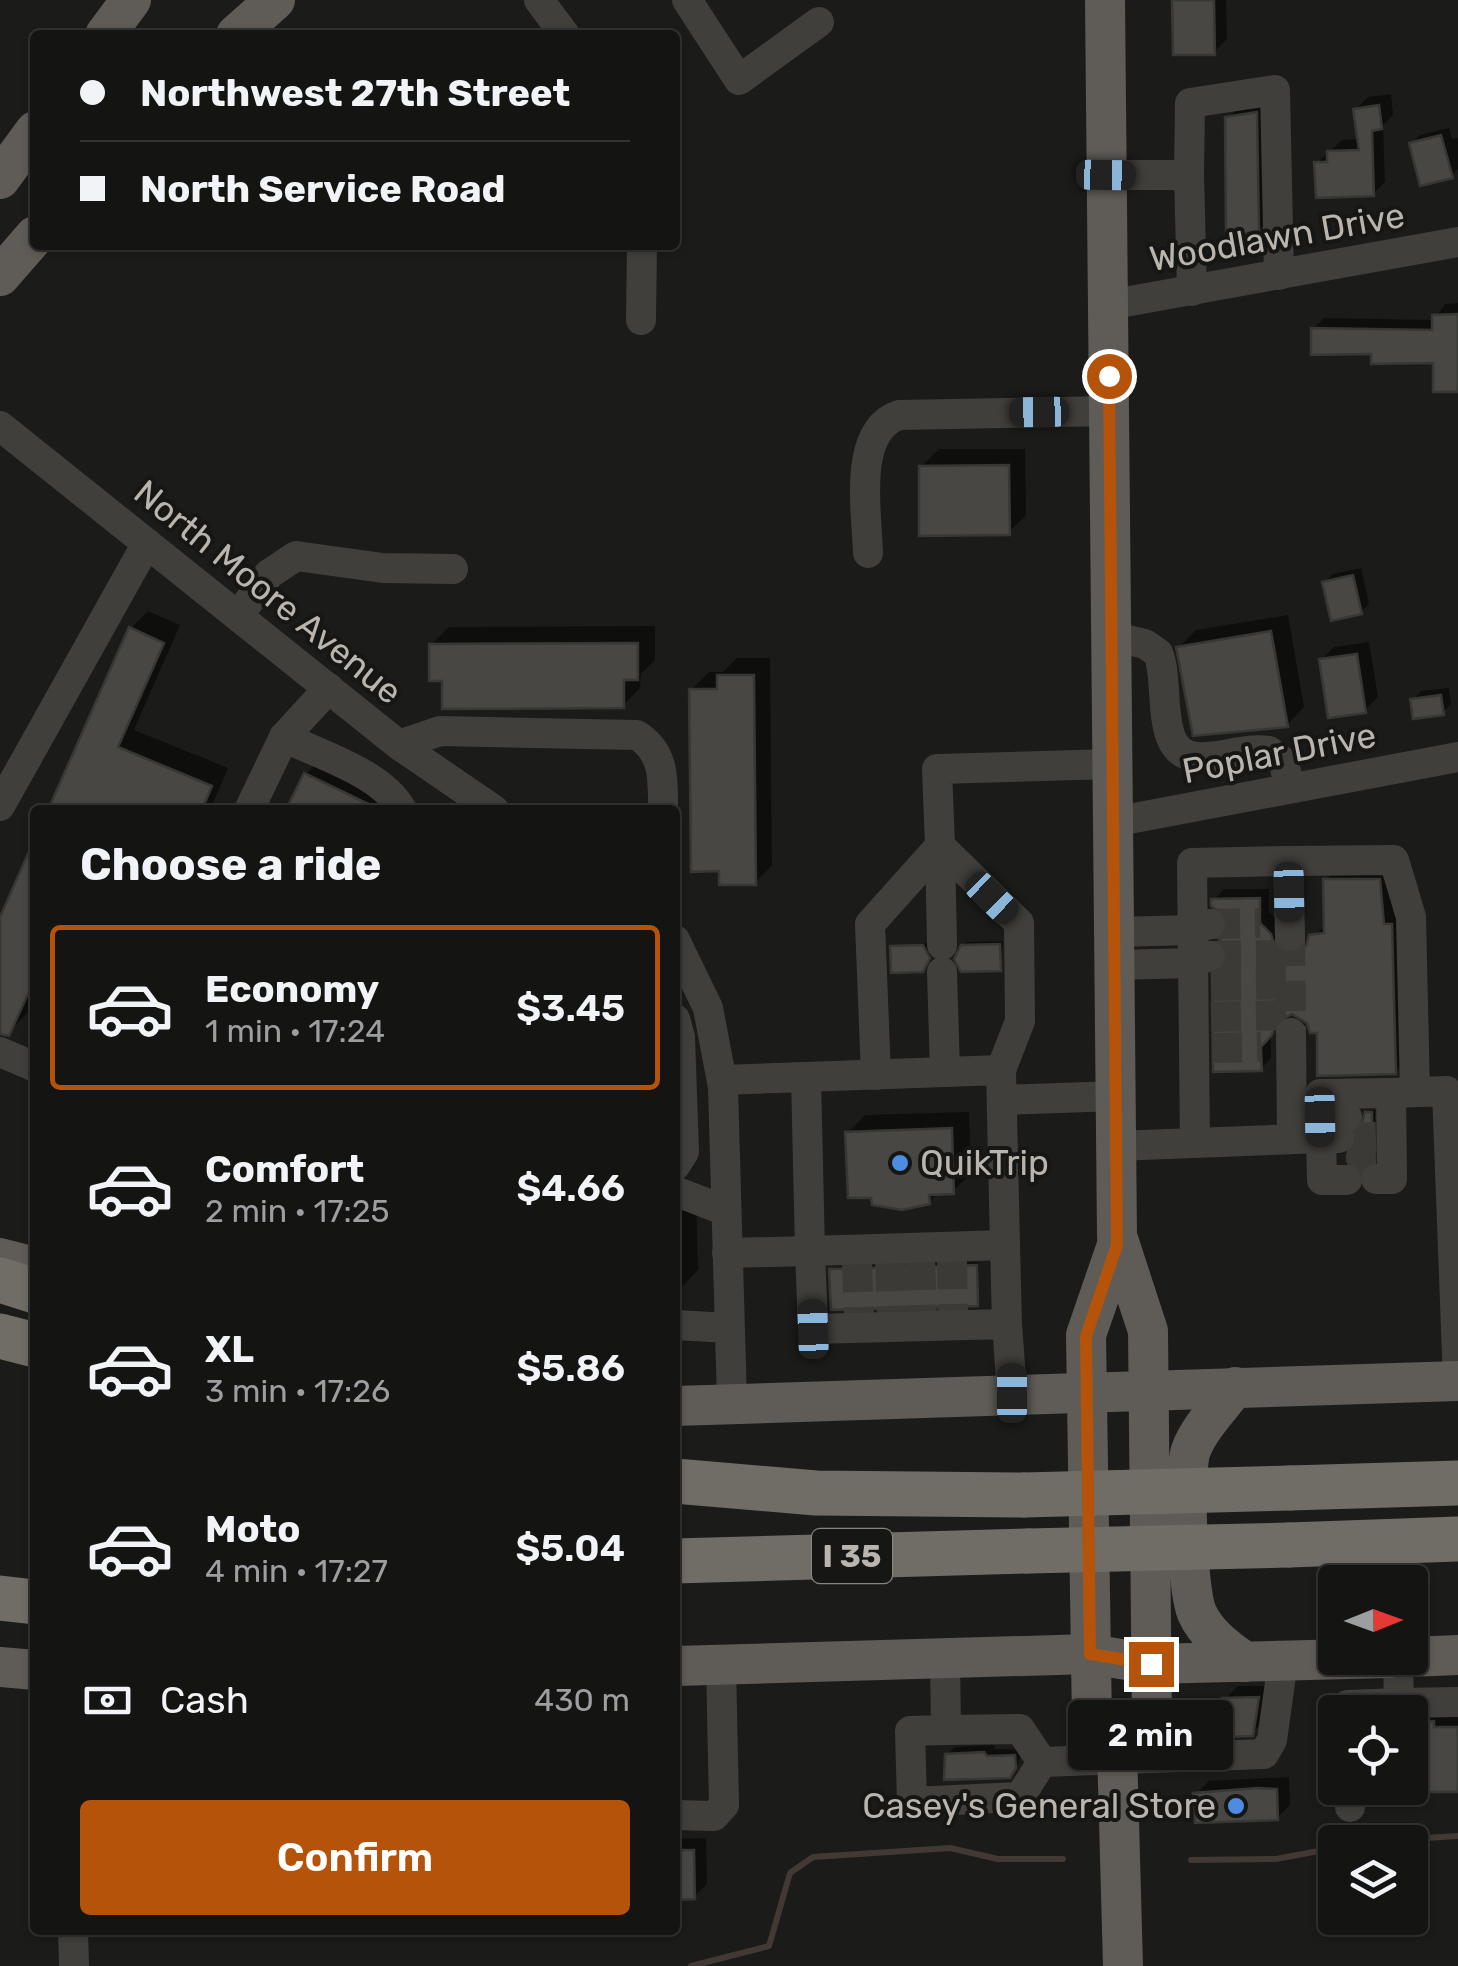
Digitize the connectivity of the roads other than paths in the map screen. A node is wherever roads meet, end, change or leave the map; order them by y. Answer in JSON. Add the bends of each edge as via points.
{"nodes":[{"id":1,"x":130,"y":0,"type":"edge"},
{"id":2,"x":275,"y":0,"type":"edge"},
{"id":3,"x":539,"y":0,"type":"edge"},
{"id":4,"x":688,"y":0,"type":"edge"},
{"id":5,"x":1105,"y":0,"type":"edge"},
{"id":6,"x":819,"y":22,"type":"dead end"},
{"id":7,"x":109,"y":30,"type":"edge"},
{"id":8,"x":242,"y":30,"type":"edge"},
{"id":9,"x":561,"y":30,"type":"edge"},
{"id":10,"x":30,"y":138,"type":"edge"},
{"id":11,"x":1106,"y":175,"type":"junction"},
{"id":12,"x":1189,"y":175,"type":"junction"},
{"id":13,"x":0,"y":178,"type":"edge"},
{"id":14,"x":30,"y":242,"type":"edge"},
{"id":15,"x":1458,"y":242,"type":"edge"},
{"id":16,"x":642,"y":250,"type":"edge"},
{"id":17,"x":1279,"y":275,"type":"junction"},
{"id":18,"x":0,"y":276,"type":"edge"},
{"id":19,"x":1192,"y":290,"type":"junction"},
{"id":20,"x":1108,"y":304,"type":"junction"},
{"id":21,"x":642,"y":320,"type":"dead end"},
{"id":22,"x":1109,"y":411,"type":"junction"},
{"id":23,"x":0,"y":426,"type":"edge"},
{"id":24,"x":146,"y":543,"type":"junction"},
{"id":25,"x":868,"y":553,"type":"dead end"},
{"id":26,"x":452,"y":570,"type":"dead end"},
{"id":27,"x":238,"y":616,"type":"junction"},
{"id":28,"x":1111,"y":636,"type":"junction"},
{"id":29,"x":329,"y":688,"type":"junction"},
{"id":30,"x":284,"y":737,"type":"junction"},
{"id":31,"x":400,"y":744,"type":"junction"},
{"id":32,"x":1458,"y":757,"type":"edge"},
{"id":33,"x":1112,"y":764,"type":"junction"},
{"id":34,"x":1290,"y":788,"type":"junction"},
{"id":35,"x":252,"y":805,"type":"edge"},
{"id":36,"x":398,"y":805,"type":"edge"},
{"id":37,"x":487,"y":805,"type":"edge"},
{"id":38,"x":664,"y":805,"type":"edge"},
{"id":39,"x":0,"y":806,"type":"edge"},
{"id":40,"x":1113,"y":822,"type":"junction"},
{"id":41,"x":940,"y":846,"type":"junction"},
{"id":42,"x":1288,"y":862,"type":"junction"},
{"id":43,"x":1201,"y":927,"type":"junction"},
{"id":44,"x":1280,"y":927,"type":"tunnel mouth"},
{"id":45,"x":1114,"y":948,"type":"junction"},
{"id":46,"x":680,"y":950,"type":"edge"},
{"id":47,"x":1202,"y":988,"type":"junction"},
{"id":48,"x":1281,"y":1042,"type":"tunnel mouth"},
{"id":49,"x":0,"y":1052,"type":"edge"},
{"id":50,"x":30,"y":1065,"type":"edge"},
{"id":51,"x":945,"y":1072,"type":"junction"},
{"id":52,"x":876,"y":1074,"type":"junction"},
{"id":53,"x":806,"y":1077,"type":"junction"},
{"id":54,"x":722,"y":1080,"type":"junction"},
{"id":55,"x":1001,"y":1085,"type":"junction"},
{"id":56,"x":1116,"y":1096,"type":"junction"},
{"id":57,"x":724,"y":1138,"type":"junction"},
{"id":58,"x":1360,"y":1138,"type":"junction"},
{"id":59,"x":1195,"y":1143,"type":"junction"},
{"id":60,"x":1116,"y":1146,"type":"junction"},
{"id":61,"x":1453,"y":1150,"type":"edge"},
{"id":62,"x":680,"y":1152,"type":"edge"},
{"id":63,"x":680,"y":1194,"type":"edge"},
{"id":64,"x":726,"y":1211,"type":"junction"},
{"id":65,"x":1455,"y":1224,"type":"edge"},
{"id":66,"x":1005,"y":1245,"type":"junction"},
{"id":67,"x":1117,"y":1245,"type":"junction"},
{"id":68,"x":810,"y":1251,"type":"junction"},
{"id":69,"x":727,"y":1253,"type":"junction"},
{"id":70,"x":0,"y":1258,"type":"edge"},
{"id":71,"x":30,"y":1266,"type":"edge"},
{"id":72,"x":0,"y":1280,"type":"edge"},
{"id":73,"x":1456,"y":1281,"type":"edge"},
{"id":74,"x":30,"y":1289,"type":"edge"},
{"id":75,"x":1007,"y":1324,"type":"junction"},
{"id":76,"x":680,"y":1325,"type":"edge"},
{"id":77,"x":730,"y":1328,"type":"junction"},
{"id":78,"x":0,"y":1336,"type":"edge"},
{"id":79,"x":30,"y":1345,"type":"edge"},
{"id":80,"x":1458,"y":1380,"type":"edge"},
{"id":81,"x":1236,"y":1387,"type":"junction"},
{"id":82,"x":1148,"y":1389,"type":"junction"},
{"id":83,"x":1085,"y":1391,"type":"junction"},
{"id":84,"x":1012,"y":1393,"type":"junction"},
{"id":85,"x":732,"y":1401,"type":"junction"},
{"id":86,"x":680,"y":1406,"type":"edge"},
{"id":87,"x":680,"y":1481,"type":"edge"},
{"id":88,"x":1458,"y":1482,"type":"edge"},
{"id":89,"x":1458,"y":1539,"type":"edge"},
{"id":90,"x":680,"y":1561,"type":"edge"},
{"id":91,"x":30,"y":1579,"type":"edge"},
{"id":92,"x":0,"y":1580,"type":"edge"},
{"id":93,"x":0,"y":1598,"type":"edge"},
{"id":94,"x":30,"y":1601,"type":"edge"},
{"id":95,"x":1090,"y":1654,"type":"junction"},
{"id":96,"x":1458,"y":1655,"type":"edge"},
{"id":97,"x":1428,"y":1656,"type":"edge"},
{"id":98,"x":945,"y":1658,"type":"junction"},
{"id":99,"x":1318,"y":1660,"type":"edge"},
{"id":100,"x":1264,"y":1662,"type":"junction"},
{"id":101,"x":721,"y":1664,"type":"junction"},
{"id":102,"x":1151,"y":1664,"type":"junction"},
{"id":103,"x":680,"y":1666,"type":"edge"},
{"id":104,"x":0,"y":1667,"type":"edge"},
{"id":105,"x":30,"y":1670,"type":"edge"},
{"id":106,"x":1458,"y":1702,"type":"edge"},
{"id":107,"x":1428,"y":1703,"type":"edge"},
{"id":108,"x":946,"y":1730,"type":"junction"},
{"id":109,"x":1117,"y":1753,"type":"junction"},
{"id":110,"x":1042,"y":1762,"type":"junction"},
{"id":111,"x":680,"y":1815,"type":"edge"},
{"id":112,"x":73,"y":1935,"type":"edge"},
{"id":113,"x":74,"y":1966,"type":"edge"},
{"id":114,"x":1123,"y":1966,"type":"edge"}],
"edges":[{"from":1,"to":7,"type":"main road"},
{"from":2,"to":8,"type":"main road"},
{"from":3,"to":9,"type":"street"},
{"from":4,"to":6,"type":"street","via":[[739,80]]},
{"from":5,"to":11,"type":"main road"},
{"from":10,"to":13,"type":"main road"},
{"from":11,"to":12,"type":"street"},
{"from":11,"to":20,"type":"main road"},
{"from":12,"to":17,"type":"street","via":[[1190,102],[1275,90]]},
{"from":12,"to":19,"type":"street"},
{"from":14,"to":18,"type":"main road"},
{"from":15,"to":17,"type":"street","name":"Woodlawn Drive"},
{"from":16,"to":21,"type":"street"},
{"from":17,"to":19,"type":"street","name":"Woodlawn Drive"},
{"from":19,"to":20,"type":"street","name":"Woodlawn Drive"},
{"from":20,"to":22,"type":"main road"},
{"from":22,"to":25,"type":"street","via":[[886,420],[872,443],[867,477]]},
{"from":22,"to":28,"type":"main road"},
{"from":23,"to":24,"type":"street","name":"North Moore Avenue"},
{"from":24,"to":27,"type":"street","name":"North Moore Avenue"},
{"from":24,"to":39,"type":"street"},
{"from":26,"to":27,"type":"street","via":[[296,556],[269,574]]},
{"from":27,"to":29,"type":"street","name":"North Moore Avenue"},
{"from":28,"to":33,"type":"main road"},
{"from":28,"to":34,"type":"street","via":[[1158,653],[1168,734],[1179,752],[1192,757],[1269,751],[1284,762]]},
{"from":29,"to":30,"type":"street"},
{"from":29,"to":31,"type":"street","name":"North Moore Avenue"},
{"from":30,"to":35,"type":"street"},
{"from":30,"to":36,"type":"street","via":[[361,775]]},
{"from":31,"to":37,"type":"street","name":"North Moore Avenue"},
{"from":31,"to":38,"type":"street","via":[[440,731],[636,735],[655,752],[663,772]]},
{"from":32,"to":34,"type":"street","name":"Poplar Drive"},
{"from":33,"to":40,"type":"main road"},
{"from":33,"to":41,"type":"street","via":[[938,769]]},
{"from":34,"to":40,"type":"street","name":"Poplar Drive"},
{"from":40,"to":45,"type":"main road"},
{"from":41,"to":51,"type":"street"},
{"from":41,"to":52,"type":"street","via":[[870,924]]},
{"from":41,"to":55,"type":"street","via":[[1019,923],[1020,1020]]},
{"from":42,"to":43,"type":"street","via":[[1192,863]]},
{"from":42,"to":44,"type":"street"},
{"from":42,"to":58,"type":"street","via":[[1394,860],[1411,918]]},
{"from":43,"to":45,"type":"street"},
{"from":43,"to":47,"type":"street"},
{"from":45,"to":47,"type":"street"},
{"from":45,"to":56,"type":"main road"},
{"from":46,"to":54,"type":"street","via":[[708,1008]]},
{"from":47,"to":59,"type":"street"},
{"from":48,"to":58,"type":"street"},
{"from":49,"to":50,"type":"street"},
{"from":51,"to":52,"type":"street"},
{"from":51,"to":55,"type":"street"},
{"from":52,"to":53,"type":"street"},
{"from":53,"to":54,"type":"street"},
{"from":53,"to":68,"type":"street"},
{"from":54,"to":57,"type":"street"},
{"from":55,"to":56,"type":"street"},
{"from":55,"to":66,"type":"street"},
{"from":56,"to":60,"type":"main road"},
{"from":57,"to":62,"type":"street"},
{"from":57,"to":64,"type":"street"},
{"from":58,"to":59,"type":"street"},
{"from":58,"to":61,"type":"street","via":[[1447,1091]]},
{"from":59,"to":60,"type":"street"},
{"from":60,"to":67,"type":"main road"},
{"from":61,"to":65,"type":"street"},
{"from":63,"to":64,"type":"street"},
{"from":64,"to":69,"type":"street"},
{"from":65,"to":73,"type":"street"},
{"from":66,"to":68,"type":"street","via":[[889,1255]]},
{"from":66,"to":75,"type":"street"},
{"from":67,"to":82,"type":"main road","via":[[1148,1331]]},
{"from":67,"to":83,"type":"main road","via":[[1086,1336]]},
{"from":68,"to":69,"type":"street"},
{"from":68,"to":75,"type":"street","via":[[813,1329],[953,1320]]},
{"from":69,"to":77,"type":"street"},
{"from":70,"to":71,"type":"main road"},
{"from":72,"to":74,"type":"highway"},
{"from":73,"to":80,"type":"street"},
{"from":75,"to":84,"type":"street"},
{"from":76,"to":77,"type":"street"},
{"from":77,"to":85,"type":"street"},
{"from":78,"to":79,"type":"highway"},
{"from":80,"to":81,"type":"main road"},
{"from":81,"to":82,"type":"main road"},
{"from":81,"to":100,"type":"main road","via":[[1197,1437],[1188,1462],[1192,1600],[1210,1635]]},
{"from":82,"to":83,"type":"main road"},
{"from":82,"to":102,"type":"main road"},
{"from":83,"to":84,"type":"main road"},
{"from":83,"to":95,"type":"main road"},
{"from":84,"to":85,"type":"main road"},
{"from":85,"to":86,"type":"main road"},
{"from":87,"to":88,"type":"highway","number":"I 35","bridge":true,"via":[[816,1493],[1024,1495]]},
{"from":89,"to":90,"type":"highway","number":"I 35","bridge":true},
{"from":91,"to":92,"type":"highway"},
{"from":93,"to":94,"type":"highway"},
{"from":95,"to":98,"type":"main road"},
{"from":95,"to":102,"type":"main road"},
{"from":95,"to":109,"type":"main road","via":[[1092,1722]]},
{"from":96,"to":97,"type":"main road"},
{"from":98,"to":101,"type":"main road"},
{"from":98,"to":108,"type":"street"},
{"from":99,"to":100,"type":"main road"},
{"from":100,"to":102,"type":"main road"},
{"from":100,"to":109,"type":"street","via":[[1272,1740],[1264,1754]]},
{"from":101,"to":103,"type":"main road"},
{"from":101,"to":111,"type":"street","via":[[724,1805],[714,1816]]},
{"from":102,"to":109,"type":"main road","via":[[1152,1721]]},
{"from":104,"to":105,"type":"main road"},
{"from":106,"to":107,"type":"street"},
{"from":108,"to":110,"type":"street","via":[[1020,1730]]},
{"from":108,"to":110,"type":"street","via":[[910,1731],[912,1802],[1020,1797]]},
{"from":109,"to":110,"type":"street"},
{"from":109,"to":114,"type":"main road"},
{"from":112,"to":113,"type":"street"}]}
